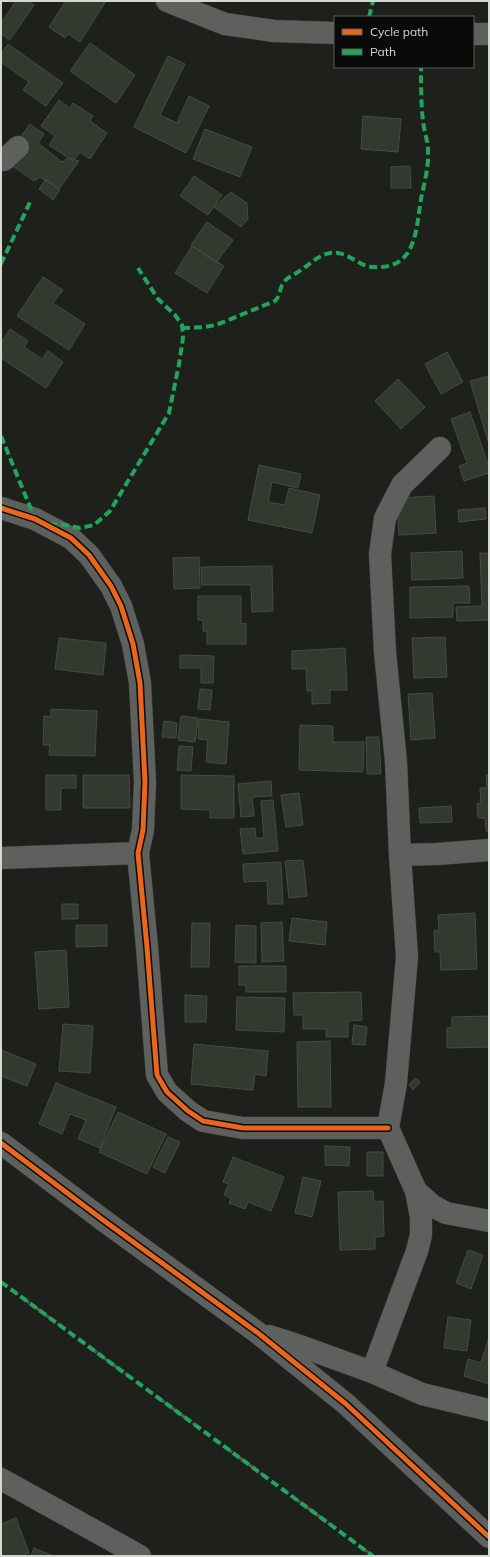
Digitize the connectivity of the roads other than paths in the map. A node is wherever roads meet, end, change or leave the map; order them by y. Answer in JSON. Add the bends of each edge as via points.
{"nodes":[{"id":1,"x":167,"y":1,"type":"edge"},
{"id":2,"x":334,"y":33,"type":"edge"},
{"id":3,"x":474,"y":34,"type":"edge"},
{"id":4,"x":489,"y":34,"type":"edge"},
{"id":5,"x":440,"y":448,"type":"dead end"},
{"id":6,"x":1,"y":508,"type":"edge"},
{"id":7,"x":489,"y":850,"type":"edge"},
{"id":8,"x":138,"y":853,"type":"junction"},
{"id":9,"x":400,"y":854,"type":"junction"},
{"id":10,"x":1,"y":858,"type":"edge"},
{"id":11,"x":388,"y":1128,"type":"junction"},
{"id":12,"x":1,"y":1143,"type":"edge"},
{"id":13,"x":416,"y":1191,"type":"junction"},
{"id":14,"x":446,"y":1213,"type":"junction"},
{"id":15,"x":489,"y":1221,"type":"edge"},
{"id":16,"x":421,"y":1235,"type":"junction"},
{"id":17,"x":258,"y":1333,"type":"junction"},
{"id":18,"x":372,"y":1372,"type":"junction"},
{"id":19,"x":489,"y":1410,"type":"edge"},
{"id":20,"x":2,"y":1481,"type":"edge"},
{"id":21,"x":489,"y":1537,"type":"edge"},
{"id":22,"x":140,"y":1556,"type":"edge"}],
"edges":[{"from":1,"to":2,"type":"street","via":[[225,24],[274,32]]},
{"from":3,"to":4,"type":"street"},
{"from":5,"to":9,"type":"street","via":[[402,485],[385,518],[380,554],[385,652],[396,762]]},
{"from":6,"to":8,"type":"street","via":[[35,519],[71,538],[89,555],[122,606],[133,644],[140,683],[145,782],[143,830]]},
{"from":7,"to":9,"type":"street"},
{"from":8,"to":10,"type":"street"},
{"from":8,"to":11,"type":"street","via":[[157,1075],[167,1092],[203,1121],[243,1128]]},
{"from":9,"to":11,"type":"street","via":[[407,957],[396,1083]]},
{"from":11,"to":13,"type":"street"},
{"from":12,"to":17,"type":"street"},
{"from":13,"to":14,"type":"street","via":[[433,1206]]},
{"from":13,"to":16,"type":"street","via":[[421,1217]]},
{"from":14,"to":15,"type":"street"},
{"from":14,"to":16,"type":"street"},
{"from":16,"to":18,"type":"street"},
{"from":17,"to":18,"type":"street","via":[[303,1346]]},
{"from":17,"to":21,"type":"street","via":[[346,1404]]},
{"from":18,"to":19,"type":"street","via":[[422,1394]]},
{"from":20,"to":22,"type":"street"}]}
